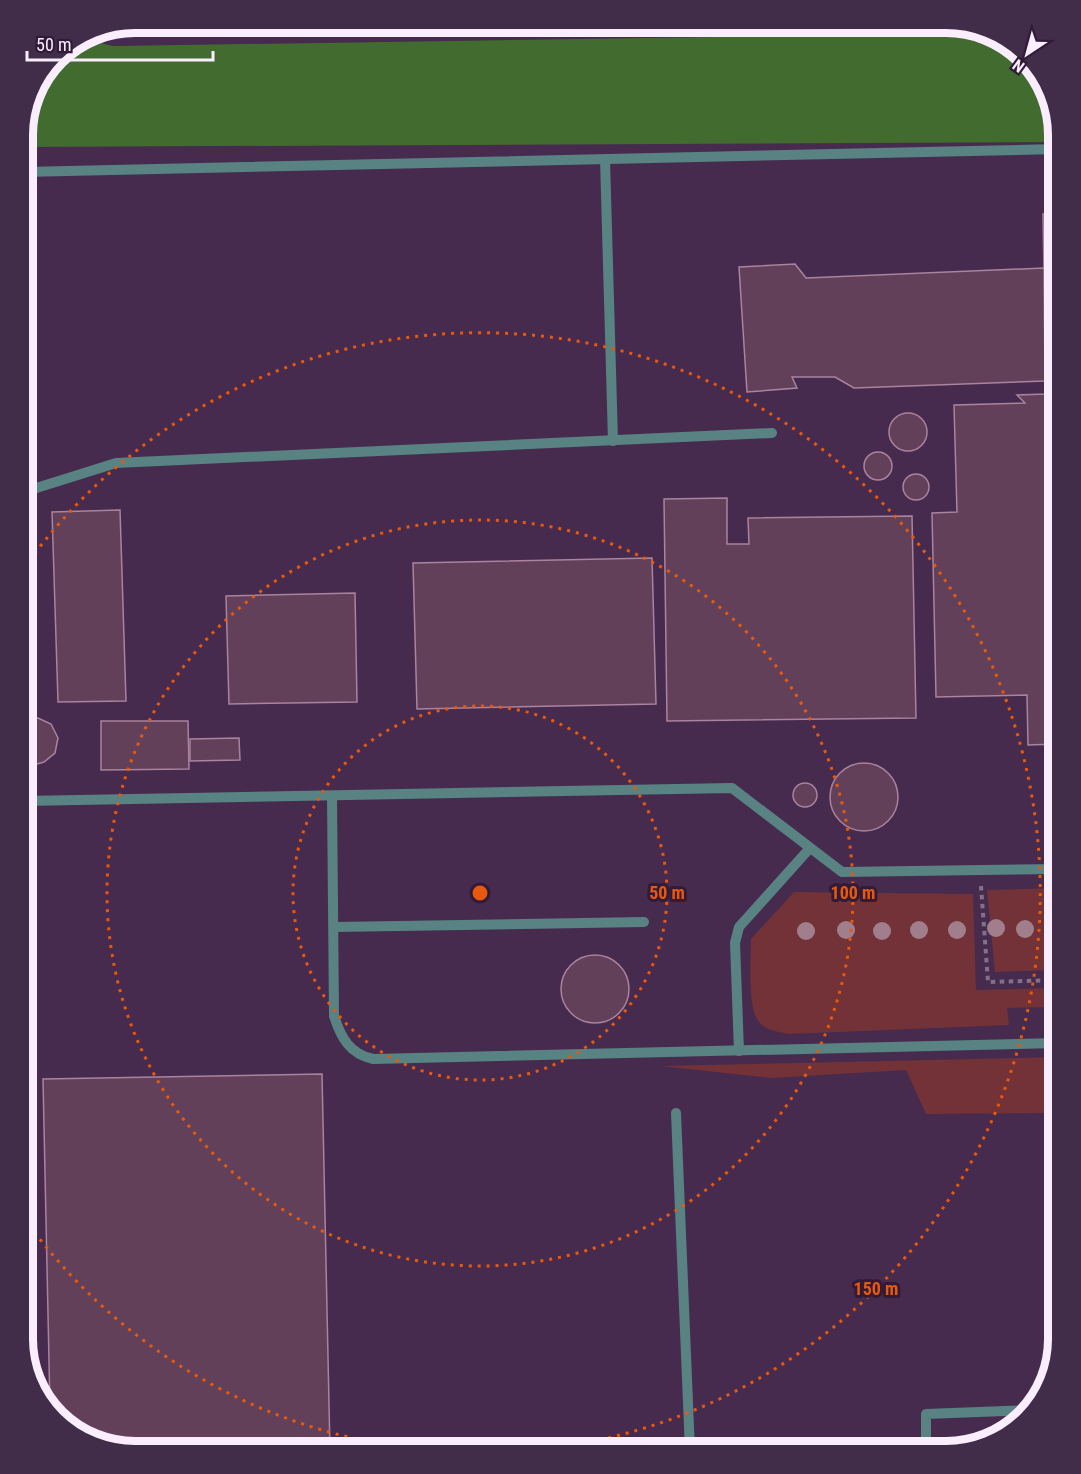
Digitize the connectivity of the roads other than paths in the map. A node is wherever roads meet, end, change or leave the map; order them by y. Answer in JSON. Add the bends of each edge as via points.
{"nodes":[{"id":1,"x":1048,"y":149,"type":"edge"},
{"id":2,"x":605,"y":159,"type":"junction"},
{"id":3,"x":33,"y":172,"type":"edge"},
{"id":4,"x":772,"y":433,"type":"dead end"},
{"id":5,"x":613,"y":441,"type":"junction"},
{"id":6,"x":33,"y":489,"type":"edge"},
{"id":7,"x":332,"y":796,"type":"junction"},
{"id":8,"x":33,"y":801,"type":"edge"},
{"id":9,"x":810,"y":848,"type":"junction"},
{"id":10,"x":1048,"y":869,"type":"edge"},
{"id":11,"x":644,"y":922,"type":"dead end"},
{"id":12,"x":334,"y":927,"type":"junction"},
{"id":13,"x":1048,"y":1043,"type":"edge"},
{"id":14,"x":739,"y":1051,"type":"junction"},
{"id":15,"x":676,"y":1113,"type":"dead end"},
{"id":16,"x":1019,"y":1410,"type":"edge"},
{"id":17,"x":690,"y":1441,"type":"edge"},
{"id":18,"x":926,"y":1441,"type":"edge"}],
"edges":[{"from":1,"to":2,"type":"lane"},
{"from":2,"to":3,"type":"lane"},
{"from":2,"to":5,"type":"lane"},
{"from":4,"to":5,"type":"lane"},
{"from":5,"to":6,"type":"lane","via":[[116,463]]},
{"from":7,"to":8,"type":"lane"},
{"from":7,"to":9,"type":"lane","via":[[732,788]]},
{"from":7,"to":12,"type":"lane"},
{"from":9,"to":10,"type":"lane","via":[[842,872]]},
{"from":9,"to":14,"type":"lane","via":[[739,927],[735,943]]},
{"from":11,"to":12,"type":"lane"},
{"from":12,"to":14,"type":"lane","via":[[334,1016],[341,1037],[359,1056],[385,1059]]},
{"from":13,"to":14,"type":"lane"},
{"from":15,"to":17,"type":"lane"},
{"from":16,"to":18,"type":"lane","via":[[927,1414]]}]}
